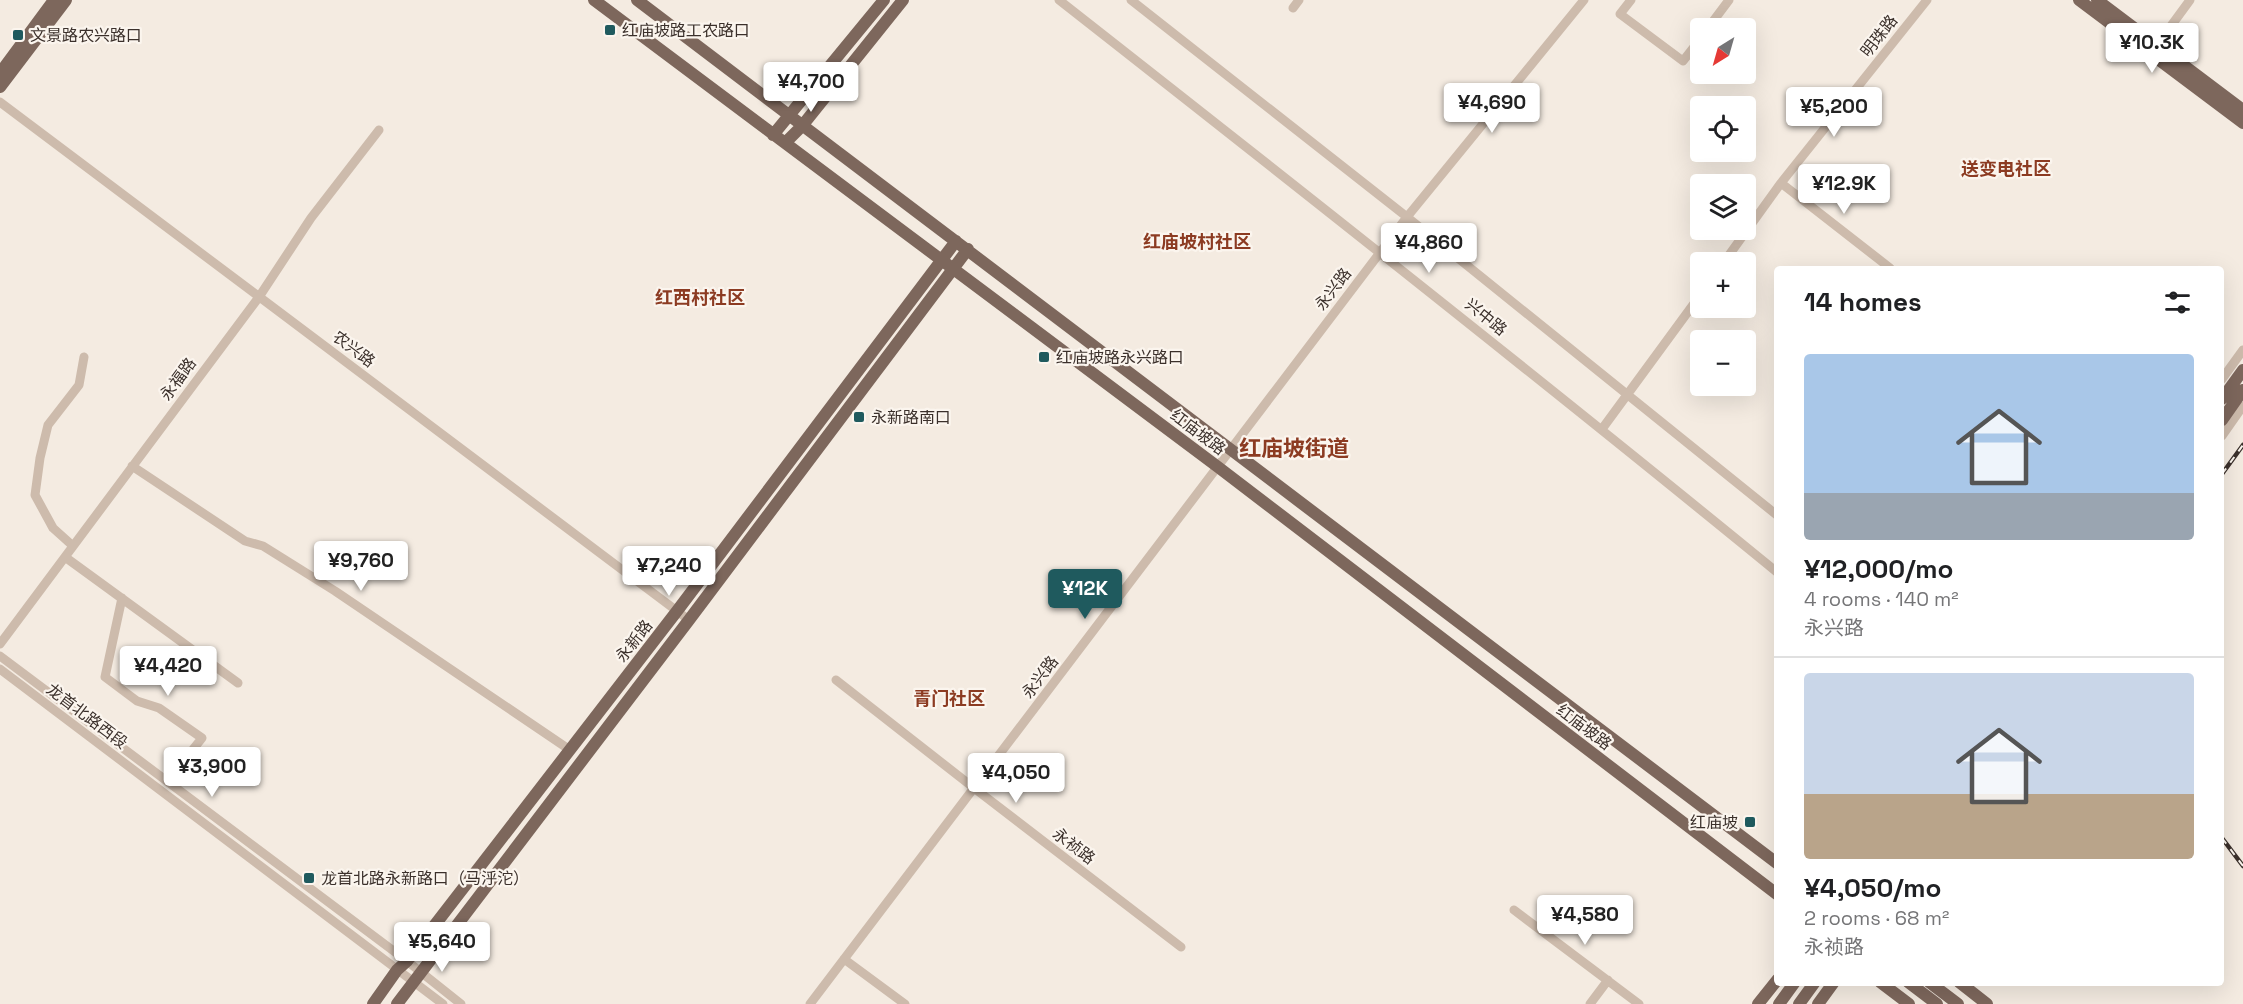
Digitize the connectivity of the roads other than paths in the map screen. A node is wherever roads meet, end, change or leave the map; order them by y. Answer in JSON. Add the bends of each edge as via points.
{"nodes":[{"id":1,"x":54,"y":0,"type":"edge"},
{"id":2,"x":66,"y":0,"type":"edge"},
{"id":3,"x":594,"y":0,"type":"edge"},
{"id":4,"x":637,"y":0,"type":"edge"},
{"id":5,"x":884,"y":0,"type":"edge"},
{"id":6,"x":903,"y":0,"type":"edge"},
{"id":7,"x":1059,"y":0,"type":"edge"},
{"id":8,"x":1131,"y":0,"type":"edge"},
{"id":9,"x":1584,"y":0,"type":"edge"},
{"id":10,"x":1630,"y":0,"type":"edge"},
{"id":11,"x":1729,"y":0,"type":"edge"},
{"id":12,"x":1927,"y":0,"type":"edge"},
{"id":13,"x":2079,"y":0,"type":"edge"},
{"id":14,"x":2097,"y":0,"type":"edge"},
{"id":15,"x":2190,"y":0,"type":"edge"},
{"id":16,"x":1716,"y":18,"type":"edge"},
{"id":17,"x":2157,"y":45,"type":"junction"},
{"id":18,"x":1690,"y":53,"type":"edge"},
{"id":19,"x":0,"y":73,"type":"edge"},
{"id":20,"x":0,"y":87,"type":"edge"},
{"id":21,"x":0,"y":102,"type":"edge"},
{"id":22,"x":2243,"y":110,"type":"edge"},
{"id":23,"x":790,"y":116,"type":"junction"},
{"id":24,"x":2243,"y":123,"type":"edge"},
{"id":25,"x":802,"y":126,"type":"junction"},
{"id":26,"x":379,"y":130,"type":"dead end"},
{"id":27,"x":773,"y":135,"type":"junction"},
{"id":28,"x":786,"y":142,"type":"junction"},
{"id":29,"x":1781,"y":183,"type":"junction"},
{"id":30,"x":1407,"y":217,"type":"junction"},
{"id":31,"x":956,"y":241,"type":"junction"},
{"id":32,"x":968,"y":249,"type":"junction"},
{"id":33,"x":1380,"y":252,"type":"junction"},
{"id":34,"x":1731,"y":252,"type":"edge"},
{"id":35,"x":941,"y":259,"type":"junction"},
{"id":36,"x":1887,"y":266,"type":"edge"},
{"id":37,"x":954,"y":269,"type":"junction"},
{"id":38,"x":259,"y":297,"type":"junction"},
{"id":39,"x":1690,"y":309,"type":"edge"},
{"id":40,"x":2243,"y":350,"type":"edge"},
{"id":41,"x":84,"y":357,"type":"dead end"},
{"id":42,"x":2243,"y":370,"type":"edge"},
{"id":43,"x":2224,"y":376,"type":"edge"},
{"id":44,"x":2243,"y":390,"type":"edge"},
{"id":45,"x":1627,"y":396,"type":"junction"},
{"id":46,"x":2224,"y":396,"type":"edge"},
{"id":47,"x":2243,"y":406,"type":"edge"},
{"id":48,"x":2224,"y":417,"type":"edge"},
{"id":49,"x":1602,"y":429,"type":"junction"},
{"id":50,"x":2224,"y":433,"type":"edge"},
{"id":51,"x":1231,"y":450,"type":"junction"},
{"id":52,"x":132,"y":466,"type":"junction"},
{"id":53,"x":1218,"y":467,"type":"junction"},
{"id":54,"x":1774,"y":513,"type":"edge"},
{"id":55,"x":73,"y":546,"type":"junction"},
{"id":56,"x":65,"y":556,"type":"junction"},
{"id":57,"x":1774,"y":570,"type":"edge"},
{"id":58,"x":122,"y":598,"type":"junction"},
{"id":59,"x":677,"y":611,"type":"junction"},
{"id":60,"x":689,"y":620,"type":"junction"},
{"id":61,"x":0,"y":644,"type":"edge"},
{"id":62,"x":0,"y":656,"type":"edge"},
{"id":63,"x":0,"y":669,"type":"edge"},
{"id":64,"x":836,"y":680,"type":"dead end"},
{"id":65,"x":238,"y":683,"type":"dead end"},
{"id":66,"x":570,"y":750,"type":"junction"},
{"id":67,"x":168,"y":781,"type":"junction"},
{"id":68,"x":974,"y":788,"type":"junction"},
{"id":69,"x":1774,"y":861,"type":"edge"},
{"id":70,"x":1774,"y":892,"type":"edge"},
{"id":71,"x":1514,"y":910,"type":"dead end"},
{"id":72,"x":1181,"y":947,"type":"dead end"},
{"id":73,"x":844,"y":959,"type":"junction"},
{"id":74,"x":407,"y":961,"type":"junction"},
{"id":75,"x":397,"y":970,"type":"junction"},
{"id":76,"x":417,"y":978,"type":"junction"},
{"id":77,"x":1608,"y":981,"type":"junction"},
{"id":78,"x":1774,"y":984,"type":"edge"},
{"id":79,"x":1792,"y":986,"type":"edge"},
{"id":80,"x":1812,"y":986,"type":"edge"},
{"id":81,"x":1831,"y":986,"type":"edge"},
{"id":82,"x":1885,"y":986,"type":"edge"},
{"id":83,"x":1913,"y":986,"type":"edge"},
{"id":84,"x":1934,"y":986,"type":"edge"},
{"id":85,"x":1964,"y":986,"type":"edge"},
{"id":86,"x":373,"y":1004,"type":"edge"},
{"id":87,"x":397,"y":1004,"type":"edge"},
{"id":88,"x":443,"y":1004,"type":"edge"},
{"id":89,"x":460,"y":1004,"type":"edge"},
{"id":90,"x":810,"y":1004,"type":"edge"},
{"id":91,"x":904,"y":1004,"type":"edge"},
{"id":92,"x":1590,"y":1004,"type":"edge"},
{"id":93,"x":1639,"y":1004,"type":"edge"},
{"id":94,"x":1758,"y":1004,"type":"edge"},
{"id":95,"x":1779,"y":1004,"type":"edge"},
{"id":96,"x":1799,"y":1004,"type":"edge"},
{"id":97,"x":1818,"y":1004,"type":"edge"},
{"id":98,"x":1909,"y":1004,"type":"edge"},
{"id":99,"x":1937,"y":1004,"type":"edge"},
{"id":100,"x":1958,"y":1004,"type":"edge"},
{"id":101,"x":1988,"y":1004,"type":"edge"}],
"edges":[{"from":1,"to":19,"type":"main road"},
{"from":2,"to":20,"type":"main road"},
{"from":3,"to":27,"type":"main road","name":"红庙坡路"},
{"from":4,"to":23,"type":"main road","name":"红庙坡路"},
{"from":5,"to":23,"type":"main road"},
{"from":6,"to":25,"type":"main road"},
{"from":7,"to":33,"type":"street","name":"兴中路"},
{"from":8,"to":30,"type":"street"},
{"from":9,"to":30,"type":"street","name":"永兴路"},
{"from":10,"to":18,"type":"street","via":[[1620,14],[1683,62]]},
{"from":11,"to":16,"type":"street"},
{"from":12,"to":29,"type":"street","name":"明珠路"},
{"from":13,"to":24,"type":"main road"},
{"from":14,"to":17,"type":"main road"},
{"from":15,"to":17,"type":"street"},
{"from":17,"to":22,"type":"main road"},
{"from":21,"to":38,"type":"street","name":"农兴路"},
{"from":23,"to":25,"type":"main road","name":"红庙坡路"},
{"from":23,"to":27,"type":"main road"},
{"from":25,"to":28,"type":"main road"},
{"from":25,"to":31,"type":"main road","name":"红庙坡路"},
{"from":26,"to":38,"type":"street","name":"永福路","via":[[311,218]]},
{"from":27,"to":28,"type":"main road","name":"红庙坡路"},
{"from":28,"to":35,"type":"main road","name":"红庙坡路"},
{"from":29,"to":34,"type":"street","name":"明珠路"},
{"from":29,"to":36,"type":"street"},
{"from":30,"to":33,"type":"street","name":"永兴路"},
{"from":30,"to":45,"type":"street"},
{"from":31,"to":32,"type":"main road","name":"红庙坡路"},
{"from":31,"to":35,"type":"main road","name":"永新路"},
{"from":32,"to":37,"type":"main road","name":"永新路"},
{"from":32,"to":51,"type":"main road","name":"红庙坡路"},
{"from":33,"to":49,"type":"street","name":"兴中路"},
{"from":33,"to":51,"type":"street","name":"永兴路"},
{"from":35,"to":37,"type":"main road","name":"红庙坡路"},
{"from":35,"to":59,"type":"main road","name":"永新路"},
{"from":37,"to":53,"type":"main road","name":"红庙坡路"},
{"from":37,"to":60,"type":"main road","name":"永新路"},
{"from":38,"to":52,"type":"street","name":"永福路"},
{"from":38,"to":59,"type":"street","name":"农兴路"},
{"from":39,"to":45,"type":"street"},
{"from":40,"to":43,"type":"street"},
{"from":41,"to":55,"type":"street","via":[[79,385],[48,425],[39,458],[36,495],[53,528]]},
{"from":42,"to":46,"type":"main road"},
{"from":44,"to":48,"type":"main road"},
{"from":45,"to":49,"type":"street"},
{"from":45,"to":54,"type":"street"},
{"from":47,"to":50,"type":"street"},
{"from":49,"to":57,"type":"street","name":"兴中路"},
{"from":51,"to":53,"type":"street","name":"永兴路"},
{"from":51,"to":69,"type":"main road","name":"红庙坡路"},
{"from":52,"to":55,"type":"street","name":"永福路"},
{"from":52,"to":66,"type":"street","via":[[245,541],[262,546],[335,591]]},
{"from":53,"to":68,"type":"street","name":"永兴路"},
{"from":53,"to":70,"type":"main road","name":"红庙坡路"},
{"from":55,"to":56,"type":"street","name":"永福路"},
{"from":56,"to":58,"type":"street"},
{"from":56,"to":61,"type":"street","name":"永福路"},
{"from":58,"to":65,"type":"street"},
{"from":58,"to":67,"type":"street","via":[[105,677],[137,701],[159,708],[202,738]]},
{"from":59,"to":60,"type":"street","name":"农兴路"},
{"from":59,"to":66,"type":"main road","name":"永新路"},
{"from":60,"to":76,"type":"main road","name":"永新路"},
{"from":62,"to":67,"type":"street","name":"龙首北路西段"},
{"from":63,"to":75,"type":"street","name":"龙首北路西段"},
{"from":64,"to":68,"type":"street","name":"永祯路"},
{"from":66,"to":74,"type":"main road","name":"永新路"},
{"from":67,"to":74,"type":"street","name":"龙首北路西段"},
{"from":68,"to":72,"type":"street","name":"永祯路"},
{"from":68,"to":73,"type":"street","name":"永兴路"},
{"from":71,"to":77,"type":"street"},
{"from":73,"to":90,"type":"street","name":"永兴路"},
{"from":73,"to":91,"type":"street"},
{"from":74,"to":75,"type":"main road","name":"永新路"},
{"from":74,"to":76,"type":"street","name":"龙首北路西段"},
{"from":75,"to":76,"type":"street","name":"龙首北路西段"},
{"from":75,"to":86,"type":"main road","name":"永新路"},
{"from":76,"to":87,"type":"main road","name":"永新路"},
{"from":76,"to":88,"type":"street","name":"龙首北路西段"},
{"from":76,"to":89,"type":"street","name":"龙首北路西段"},
{"from":77,"to":92,"type":"street"},
{"from":77,"to":93,"type":"street"},
{"from":78,"to":94,"type":"main road"},
{"from":79,"to":95,"type":"main road"},
{"from":80,"to":96,"type":"main road"},
{"from":81,"to":97,"type":"main road"},
{"from":82,"to":98,"type":"main road"},
{"from":83,"to":99,"type":"main road"},
{"from":84,"to":100,"type":"main road"},
{"from":85,"to":101,"type":"main road"}]}
